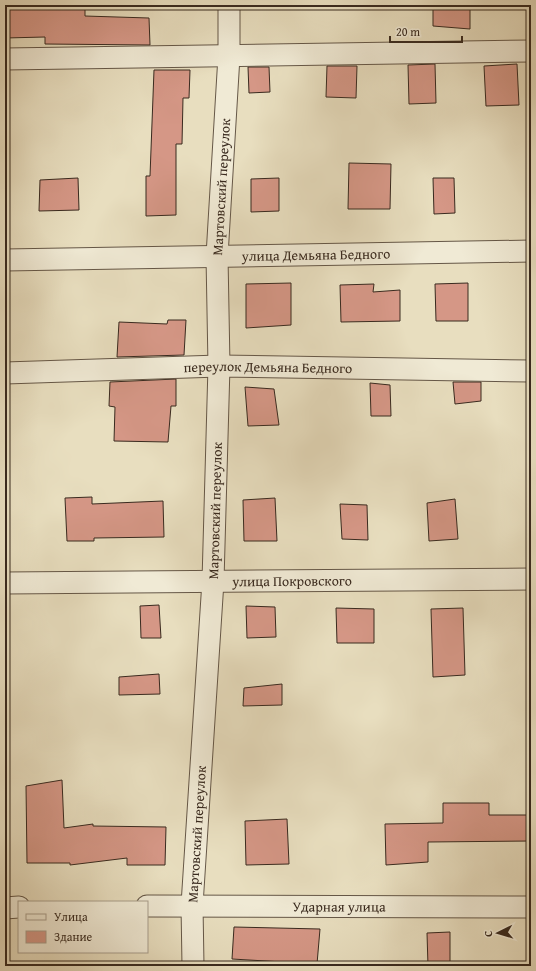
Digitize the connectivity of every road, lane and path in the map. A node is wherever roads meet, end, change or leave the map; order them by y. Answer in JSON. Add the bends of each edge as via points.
{"nodes":[{"id":1,"x":229,"y":5,"type":"edge"},
{"id":2,"x":531,"y":51,"type":"edge"},
{"id":3,"x":229,"y":56,"type":"junction"},
{"id":4,"x":5,"y":59,"type":"edge"},
{"id":5,"x":531,"y":251,"type":"edge"},
{"id":6,"x":217,"y":256,"type":"junction"},
{"id":7,"x":5,"y":260,"type":"edge"},
{"id":8,"x":219,"y":366,"type":"junction"},
{"id":9,"x":531,"y":371,"type":"edge"},
{"id":10,"x":5,"y":373,"type":"edge"},
{"id":11,"x":531,"y":579,"type":"edge"},
{"id":12,"x":213,"y":581,"type":"junction"},
{"id":13,"x":5,"y":583,"type":"edge"},
{"id":14,"x":192,"y":905,"type":"junction"},
{"id":15,"x":148,"y":906,"type":"edge"},
{"id":16,"x":18,"y":907,"type":"edge"},
{"id":17,"x":531,"y":907,"type":"edge"},
{"id":18,"x":5,"y":908,"type":"edge"},
{"id":19,"x":193,"y":966,"type":"edge"}],
"edges":[{"from":1,"to":3,"type":"street","name":"Мартовский переулок"},
{"from":2,"to":3,"type":"street"},
{"from":3,"to":4,"type":"street"},
{"from":3,"to":6,"type":"street","name":"Мартовский переулок"},
{"from":5,"to":6,"type":"street","name":"улица Демьяна Бедного"},
{"from":6,"to":7,"type":"street","name":"улица Демьяна Бедного"},
{"from":6,"to":8,"type":"street","name":"Мартовский переулок"},
{"from":8,"to":9,"type":"street","name":"переулок Демьяна Бедного"},
{"from":8,"to":10,"type":"street","name":"переулок Демьяна Бедного"},
{"from":8,"to":12,"type":"street","name":"Мартовский переулок"},
{"from":11,"to":12,"type":"street","name":"улица Покровского"},
{"from":12,"to":13,"type":"street","name":"улица Покровского"},
{"from":12,"to":14,"type":"street","name":"Мартовский переулок"},
{"from":14,"to":15,"type":"street","name":"Ударная улица"},
{"from":14,"to":17,"type":"street","name":"Ударная улица"},
{"from":14,"to":19,"type":"street","name":"Мартовский переулок"},
{"from":16,"to":18,"type":"street"}]}
